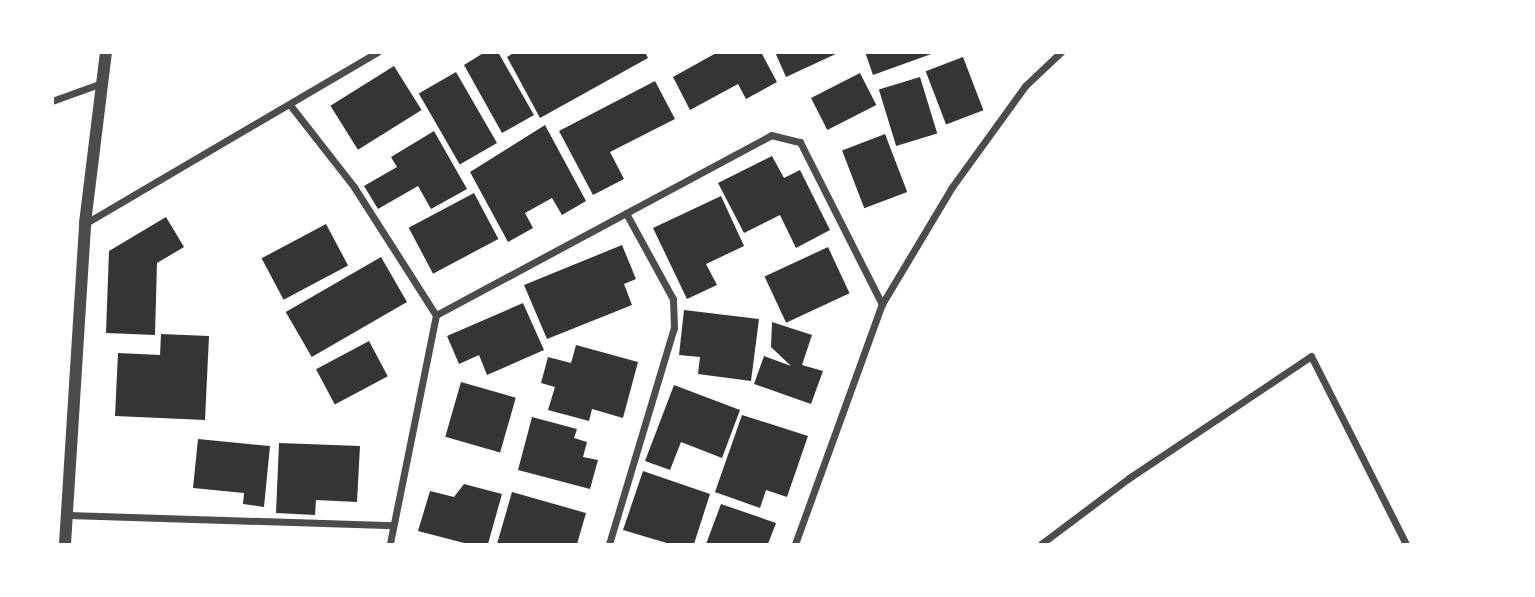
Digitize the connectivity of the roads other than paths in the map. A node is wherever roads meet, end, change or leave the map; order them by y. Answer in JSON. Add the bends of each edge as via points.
{"nodes":[{"id":1,"x":106,"y":52,"type":"edge"},
{"id":2,"x":378,"y":52,"type":"edge"},
{"id":3,"x":1061,"y":52,"type":"edge"},
{"id":4,"x":102,"y":83,"type":"junction"},
{"id":5,"x":52,"y":101,"type":"edge"},
{"id":6,"x":290,"y":105,"type":"junction"},
{"id":7,"x":626,"y":213,"type":"junction"},
{"id":8,"x":85,"y":223,"type":"junction"},
{"id":9,"x":882,"y":304,"type":"junction"},
{"id":10,"x":436,"y":315,"type":"junction"},
{"id":11,"x":68,"y":515,"type":"junction"},
{"id":12,"x":393,"y":525,"type":"junction"},
{"id":13,"x":65,"y":544,"type":"edge"},
{"id":14,"x":390,"y":544,"type":"edge"},
{"id":15,"x":609,"y":544,"type":"edge"},
{"id":16,"x":795,"y":544,"type":"edge"},
{"id":17,"x":1041,"y":544,"type":"edge"},
{"id":18,"x":1406,"y":544,"type":"edge"}],
"edges":[{"from":1,"to":4,"type":"street"},
{"from":2,"to":6,"type":"street"},
{"from":3,"to":9,"type":"street","via":[[1025,86],[952,187]]},
{"from":4,"to":5,"type":"street"},
{"from":4,"to":8,"type":"street"},
{"from":6,"to":8,"type":"street"},
{"from":6,"to":10,"type":"street","via":[[354,187]]},
{"from":7,"to":9,"type":"street","via":[[771,135],[800,142]]},
{"from":7,"to":10,"type":"street"},
{"from":7,"to":15,"type":"street","via":[[673,299],[674,328]]},
{"from":8,"to":11,"type":"street"},
{"from":9,"to":16,"type":"street"},
{"from":10,"to":12,"type":"street"},
{"from":11,"to":12,"type":"street"},
{"from":11,"to":13,"type":"street"},
{"from":12,"to":14,"type":"street"},
{"from":17,"to":18,"type":"street","via":[[1129,478],[1311,356]]}]}
